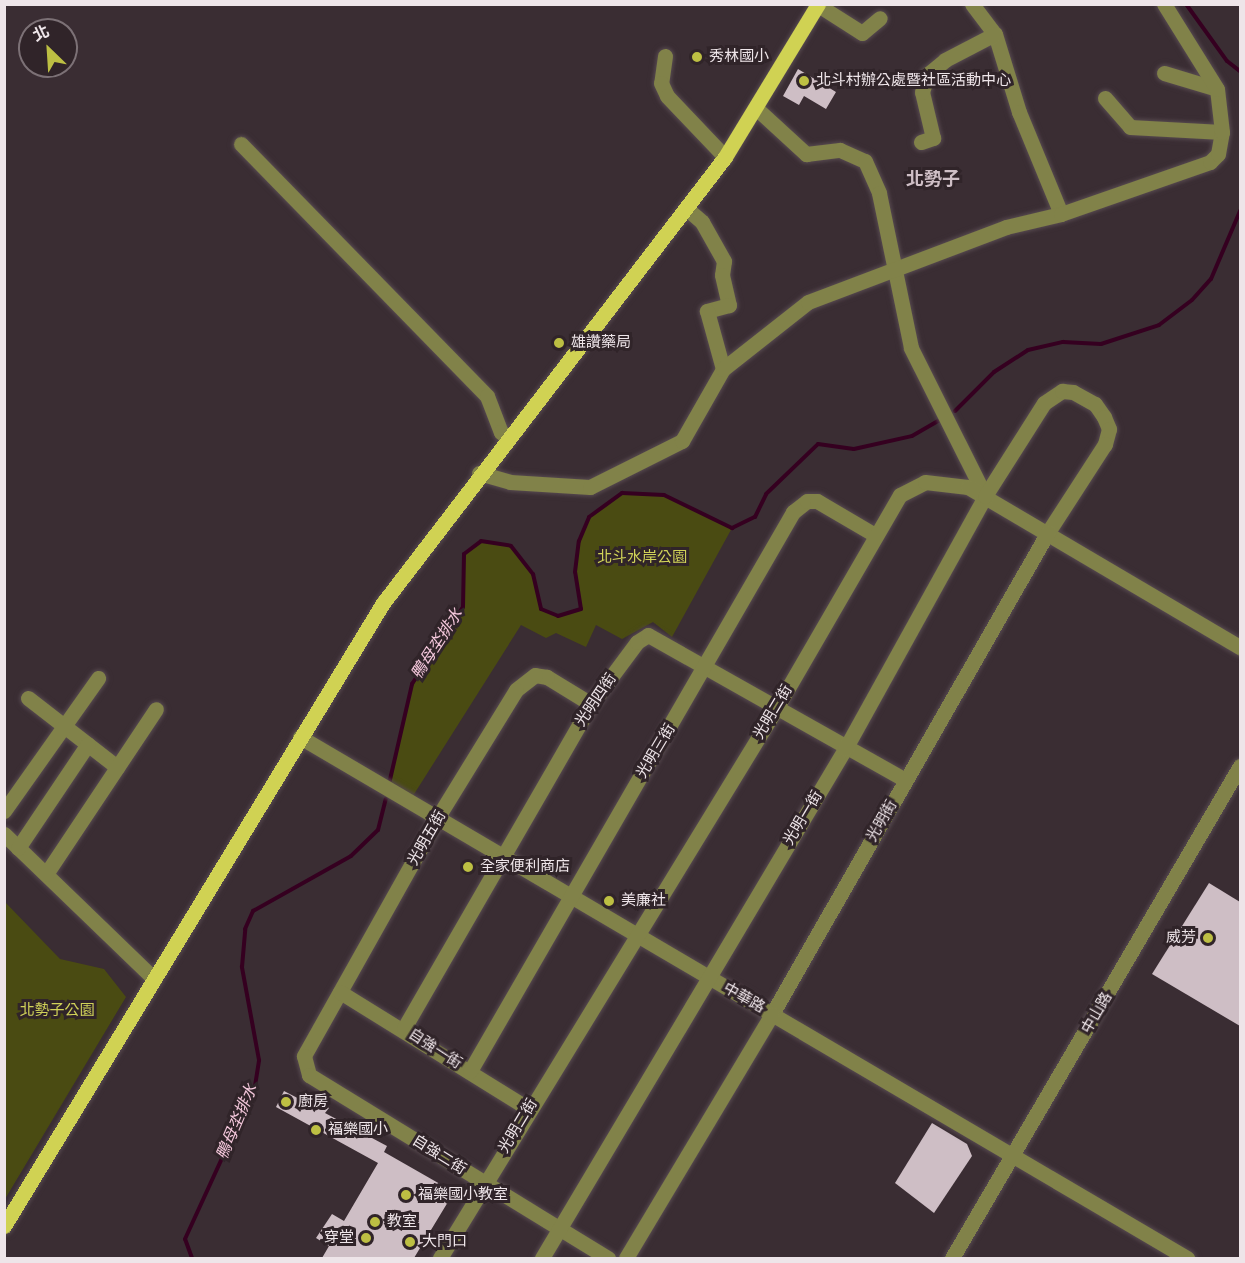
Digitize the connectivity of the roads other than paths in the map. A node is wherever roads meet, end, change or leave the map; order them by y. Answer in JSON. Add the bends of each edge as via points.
{"nodes":[{"id":1,"x":818,"y":4,"type":"edge"},
{"id":2,"x":972,"y":4,"type":"edge"},
{"id":3,"x":1164,"y":4,"type":"edge"},
{"id":4,"x":880,"y":18,"type":"dead end"},
{"id":5,"x":995,"y":34,"type":"junction"},
{"id":6,"x":665,"y":56,"type":"dead end"},
{"id":7,"x":1164,"y":73,"type":"dead end"},
{"id":8,"x":1217,"y":90,"type":"junction"},
{"id":9,"x":1105,"y":98,"type":"dead end"},
{"id":10,"x":757,"y":109,"type":"junction"},
{"id":11,"x":1222,"y":132,"type":"junction"},
{"id":12,"x":921,"y":142,"type":"dead end"},
{"id":13,"x":241,"y":144,"type":"dead end"},
{"id":14,"x":725,"y":158,"type":"junction"},
{"id":15,"x":686,"y":208,"type":"junction"},
{"id":16,"x":1061,"y":214,"type":"junction"},
{"id":17,"x":896,"y":270,"type":"junction"},
{"id":18,"x":723,"y":369,"type":"junction"},
{"id":19,"x":1073,"y":392,"type":"joint"},
{"id":20,"x":507,"y":437,"type":"junction"},
{"id":21,"x":479,"y":473,"type":"junction"},
{"id":22,"x":985,"y":496,"type":"junction"},
{"id":23,"x":1048,"y":532,"type":"junction"},
{"id":24,"x":874,"y":535,"type":"junction"},
{"id":25,"x":1240,"y":647,"type":"edge"},
{"id":26,"x":707,"y":666,"type":"junction"},
{"id":27,"x":98,"y":678,"type":"dead end"},
{"id":28,"x":28,"y":698,"type":"dead end"},
{"id":29,"x":591,"y":704,"type":"junction"},
{"id":30,"x":777,"y":707,"type":"junction"},
{"id":31,"x":156,"y":709,"type":"dead end"},
{"id":32,"x":64,"y":726,"type":"junction"},
{"id":33,"x":300,"y":738,"type":"junction"},
{"id":34,"x":88,"y":744,"type":"junction"},
{"id":35,"x":845,"y":748,"type":"junction"},
{"id":36,"x":1240,"y":766,"type":"edge"},
{"id":37,"x":117,"y":767,"type":"junction"},
{"id":38,"x":905,"y":780,"type":"junction"},
{"id":39,"x":4,"y":811,"type":"edge"},
{"id":40,"x":438,"y":817,"type":"junction"},
{"id":41,"x":4,"y":834,"type":"edge"},
{"id":42,"x":18,"y":848,"type":"junction"},
{"id":43,"x":503,"y":856,"type":"junction"},
{"id":44,"x":46,"y":873,"type":"junction"},
{"id":45,"x":570,"y":896,"type":"junction"},
{"id":46,"x":635,"y":935,"type":"junction"},
{"id":47,"x":707,"y":978,"type":"junction"},
{"id":48,"x":154,"y":979,"type":"junction"},
{"id":49,"x":340,"y":992,"type":"junction"},
{"id":50,"x":772,"y":1014,"type":"junction"},
{"id":51,"x":404,"y":1028,"type":"junction"},
{"id":52,"x":304,"y":1067,"type":"joint"},
{"id":53,"x":470,"y":1071,"type":"junction"},
{"id":54,"x":529,"y":1109,"type":"junction"},
{"id":55,"x":1015,"y":1155,"type":"junction"},
{"id":56,"x":484,"y":1182,"type":"junction"},
{"id":57,"x":4,"y":1226,"type":"edge"},
{"id":58,"x":560,"y":1229,"type":"junction"},
{"id":59,"x":440,"y":1258,"type":"edge"},
{"id":60,"x":542,"y":1258,"type":"edge"},
{"id":61,"x":608,"y":1258,"type":"edge"},
{"id":62,"x":626,"y":1258,"type":"edge"},
{"id":63,"x":952,"y":1258,"type":"edge"},
{"id":64,"x":1187,"y":1258,"type":"edge"}],
"edges":[{"from":1,"to":4,"type":"street","via":[[862,33]]},
{"from":1,"to":10,"type":"main road"},
{"from":2,"to":5,"type":"street"},
{"from":3,"to":8,"type":"street"},
{"from":5,"to":12,"type":"street","via":[[945,60],[928,74],[922,92],[933,138]]},
{"from":5,"to":16,"type":"street","via":[[1019,112]]},
{"from":6,"to":14,"type":"street","via":[[661,83],[667,96]]},
{"from":7,"to":8,"type":"street"},
{"from":8,"to":11,"type":"street"},
{"from":9,"to":11,"type":"street","via":[[1130,127]]},
{"from":10,"to":14,"type":"main road"},
{"from":10,"to":17,"type":"street","via":[[806,154],[840,150],[865,161],[879,193]]},
{"from":11,"to":16,"type":"street","via":[[1218,154],[1210,162]]},
{"from":13,"to":20,"type":"street","via":[[487,396],[501,432]]},
{"from":14,"to":15,"type":"main road"},
{"from":15,"to":18,"type":"street","via":[[702,222],[724,261],[722,275],[729,305],[707,310]]},
{"from":15,"to":20,"type":"main road"},
{"from":16,"to":17,"type":"street","via":[[1006,227]]},
{"from":17,"to":18,"type":"street","via":[[808,302]]},
{"from":17,"to":22,"type":"street","via":[[911,348]]},
{"from":18,"to":21,"type":"street","via":[[682,441],[590,487],[510,482]]},
{"from":19,"to":22,"type":"street","name":"光明一街","via":[[1062,392],[1044,403]]},
{"from":19,"to":23,"type":"street","name":"光明街","via":[[1095,404],[1109,429],[1105,444]]},
{"from":20,"to":21,"type":"main road"},
{"from":21,"to":33,"type":"main road","via":[[383,603]]},
{"from":22,"to":23,"type":"street","name":"光明二街"},
{"from":22,"to":24,"type":"street","name":"光明二街","via":[[946,482],[926,482],[900,495]]},
{"from":22,"to":35,"type":"street","name":"光明一街"},
{"from":23,"to":25,"type":"street","name":"光明二街"},
{"from":23,"to":38,"type":"street","name":"光明街"},
{"from":24,"to":26,"type":"street","name":"光明三街","via":[[817,501],[799,505]]},
{"from":24,"to":30,"type":"street","name":"光明二街"},
{"from":26,"to":29,"type":"street","name":"光明四街","via":[[648,635],[636,642]]},
{"from":26,"to":30,"type":"street","name":"光明四街"},
{"from":26,"to":45,"type":"street","name":"光明三街"},
{"from":27,"to":32,"type":"street"},
{"from":28,"to":32,"type":"street"},
{"from":29,"to":40,"type":"street","name":"光明五街","via":[[547,677],[535,675],[524,682]]},
{"from":29,"to":43,"type":"street","name":"光明四街"},
{"from":30,"to":35,"type":"street","name":"光明四街"},
{"from":30,"to":46,"type":"street","name":"光明二街"},
{"from":31,"to":37,"type":"street"},
{"from":32,"to":34,"type":"street"},
{"from":32,"to":39,"type":"street"},
{"from":33,"to":40,"type":"street","name":"中華路"},
{"from":33,"to":48,"type":"main road"},
{"from":34,"to":37,"type":"street"},
{"from":34,"to":42,"type":"street"},
{"from":35,"to":38,"type":"street","name":"光明四街"},
{"from":35,"to":47,"type":"street","name":"光明一街"},
{"from":36,"to":55,"type":"street","name":"中山路"},
{"from":37,"to":44,"type":"street"},
{"from":38,"to":50,"type":"street","name":"光明街"},
{"from":40,"to":43,"type":"street","name":"中華路"},
{"from":40,"to":49,"type":"street","name":"光明五街"},
{"from":41,"to":42,"type":"street"},
{"from":42,"to":44,"type":"street"},
{"from":43,"to":45,"type":"street","name":"中華路"},
{"from":43,"to":51,"type":"street","name":"光明四街"},
{"from":44,"to":48,"type":"street"},
{"from":45,"to":46,"type":"street","name":"中華路"},
{"from":45,"to":53,"type":"street","name":"光明三街"},
{"from":46,"to":47,"type":"street","name":"中華路"},
{"from":46,"to":54,"type":"street","name":"光明二街"},
{"from":47,"to":50,"type":"street","name":"中華路"},
{"from":47,"to":58,"type":"street","name":"光明一街"},
{"from":48,"to":57,"type":"main road"},
{"from":49,"to":51,"type":"street","name":"自強一街"},
{"from":49,"to":52,"type":"street","name":"光明五街","via":[[308,1046]]},
{"from":50,"to":55,"type":"street","name":"中華路"},
{"from":50,"to":62,"type":"street","name":"光明街"},
{"from":51,"to":53,"type":"street","name":"自強一街"},
{"from":52,"to":56,"type":"street","name":"自強二街","via":[[309,1075]]},
{"from":53,"to":54,"type":"street","name":"自強一街"},
{"from":54,"to":56,"type":"street","name":"光明二街"},
{"from":55,"to":63,"type":"street","name":"中山路"},
{"from":55,"to":64,"type":"street","name":"中華路"},
{"from":56,"to":58,"type":"street","name":"自強二街"},
{"from":56,"to":59,"type":"street","name":"光明二街"},
{"from":58,"to":60,"type":"street","name":"光明一街"},
{"from":58,"to":61,"type":"street","name":"自強二街"}]}
